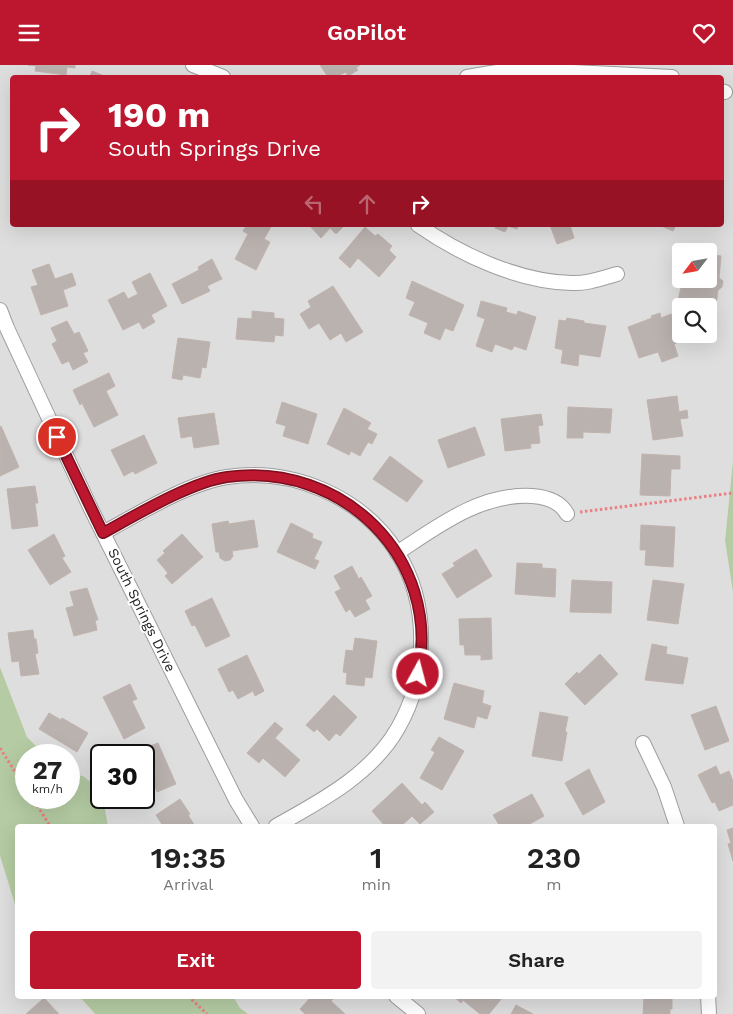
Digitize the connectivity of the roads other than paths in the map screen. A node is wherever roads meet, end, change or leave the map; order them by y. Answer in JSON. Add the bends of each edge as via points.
{"nodes":[{"id":1,"x":194,"y":65,"type":"edge"},
{"id":2,"x":218,"y":75,"type":"edge"},
{"id":3,"x":479,"y":75,"type":"edge"},
{"id":4,"x":632,"y":75,"type":"edge"},
{"id":5,"x":421,"y":227,"type":"edge"},
{"id":6,"x":617,"y":274,"type":"dead end"},
{"id":7,"x":0,"y":310,"type":"edge"},
{"id":8,"x":568,"y":514,"type":"road end"},
{"id":9,"x":103,"y":533,"type":"junction"},
{"id":10,"x":397,"y":553,"type":"junction"},
{"id":11,"x":642,"y":743,"type":"dead end"},
{"id":12,"x":251,"y":824,"type":"edge"},
{"id":13,"x":279,"y":824,"type":"edge"},
{"id":14,"x":676,"y":824,"type":"edge"},
{"id":15,"x":400,"y":999,"type":"edge"},
{"id":16,"x":708,"y":999,"type":"edge"},
{"id":17,"x":418,"y":1014,"type":"edge"},
{"id":18,"x":709,"y":1014,"type":"edge"}],
"edges":[{"from":1,"to":2,"type":"street"},
{"from":3,"to":4,"type":"street","via":[[514,69]]},
{"from":5,"to":6,"type":"street","via":[[462,253],[531,278],[572,283]]},
{"from":7,"to":9,"type":"street","name":"South Springs Drive"},
{"from":8,"to":10,"type":"street","via":[[554,500],[542,497],[516,495],[501,498],[455,515]]},
{"from":9,"to":10,"type":"street","via":[[202,484],[225,477],[278,476],[309,484],[350,505],[382,533]]},
{"from":9,"to":12,"type":"street","name":"South Springs Drive"},
{"from":10,"to":13,"type":"street","via":[[414,590],[421,630],[420,664],[406,715],[387,744],[356,776]]},
{"from":11,"to":14,"type":"street","via":[[664,787]]},
{"from":15,"to":17,"type":"street"},
{"from":16,"to":18,"type":"street"}]}
